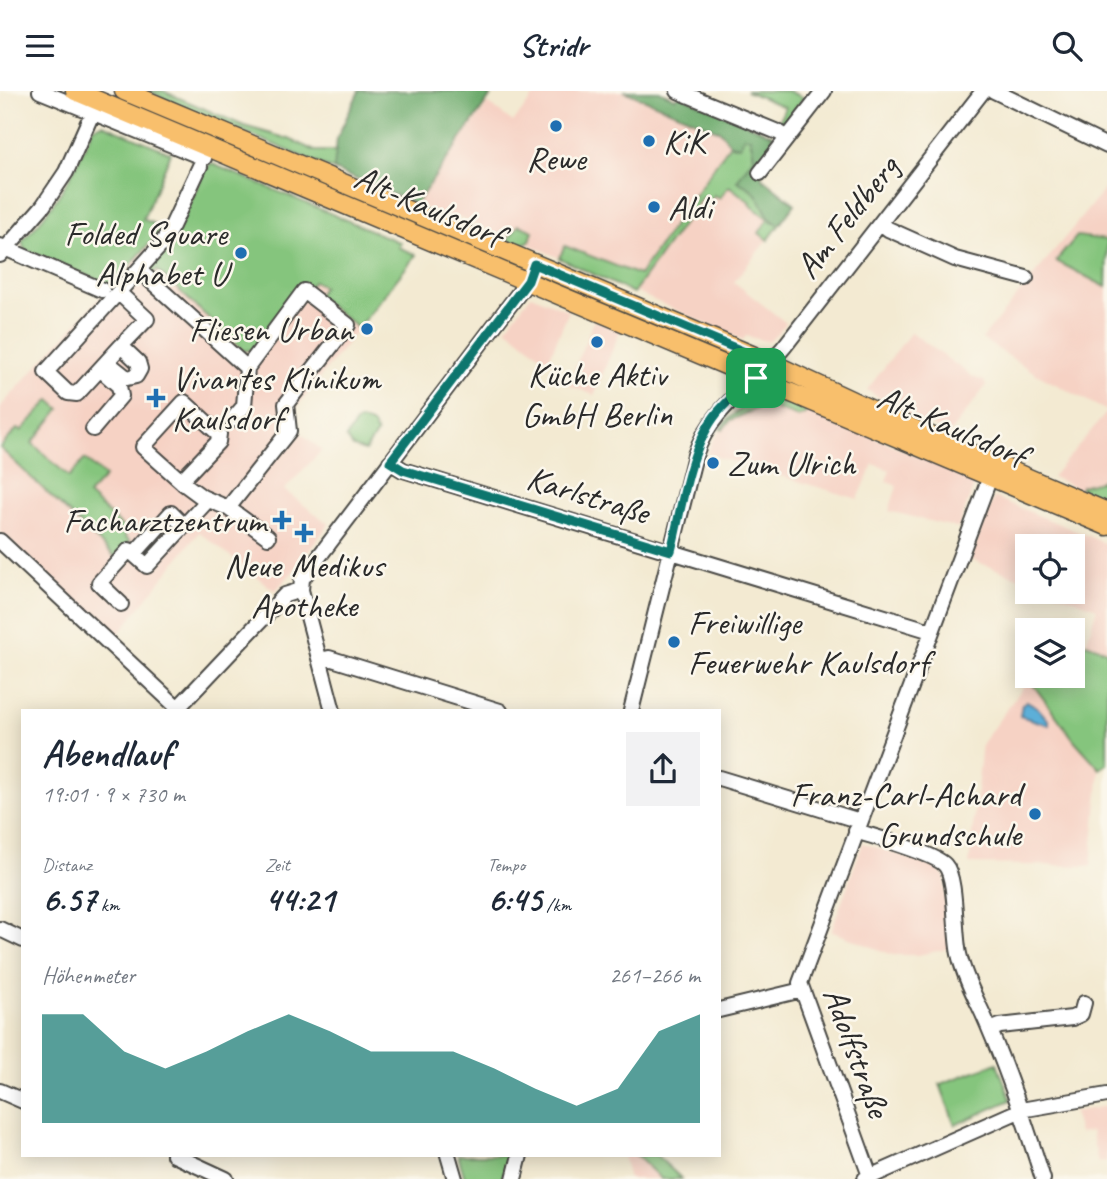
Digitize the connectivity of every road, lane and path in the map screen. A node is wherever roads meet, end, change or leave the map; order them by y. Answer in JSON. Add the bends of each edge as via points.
{"nodes":[{"id":1,"x":40,"y":91,"type":"edge"},
{"id":2,"x":75,"y":91,"type":"edge"},
{"id":3,"x":124,"y":91,"type":"edge"},
{"id":4,"x":678,"y":91,"type":"edge"},
{"id":5,"x":824,"y":91,"type":"edge"},
{"id":6,"x":983,"y":91,"type":"edge"},
{"id":7,"x":1003,"y":93,"type":"edge"},
{"id":8,"x":95,"y":106,"type":"junction"},
{"id":9,"x":786,"y":138,"type":"junction"},
{"id":10,"x":1107,"y":146,"type":"edge"},
{"id":11,"x":760,"y":173,"type":"dead end"},
{"id":12,"x":881,"y":223,"type":"junction"},
{"id":13,"x":2,"y":250,"type":"edge"},
{"id":14,"x":140,"y":271,"type":"junction"},
{"id":15,"x":531,"y":273,"type":"junction"},
{"id":16,"x":1026,"y":278,"type":"dead end"},
{"id":17,"x":102,"y":290,"type":"dead end"},
{"id":18,"x":119,"y":293,"type":"junction"},
{"id":19,"x":121,"y":346,"type":"junction"},
{"id":20,"x":771,"y":363,"type":"junction"},
{"id":21,"x":104,"y":365,"type":"junction"},
{"id":22,"x":247,"y":368,"type":"junction"},
{"id":23,"x":756,"y":378,"type":"junction"},
{"id":24,"x":93,"y":429,"type":"dead end"},
{"id":25,"x":219,"y":434,"type":"junction"},
{"id":26,"x":390,"y":462,"type":"junction"},
{"id":27,"x":990,"y":477,"type":"junction"},
{"id":28,"x":181,"y":481,"type":"junction"},
{"id":29,"x":208,"y":499,"type":"junction"},
{"id":30,"x":228,"y":508,"type":"junction"},
{"id":31,"x":1107,"y":512,"type":"edge"},
{"id":32,"x":1107,"y":526,"type":"edge"},
{"id":33,"x":268,"y":537,"type":"dead end"},
{"id":34,"x":0,"y":541,"type":"edge"},
{"id":35,"x":671,"y":551,"type":"junction"},
{"id":36,"x":301,"y":590,"type":"junction"},
{"id":37,"x":121,"y":604,"type":"dead end"},
{"id":38,"x":931,"y":631,"type":"junction"},
{"id":39,"x":320,"y":660,"type":"junction"},
{"id":40,"x":177,"y":709,"type":"edge"},
{"id":41,"x":332,"y":709,"type":"edge"},
{"id":42,"x":494,"y":709,"type":"edge"},
{"id":43,"x":632,"y":709,"type":"edge"},
{"id":44,"x":721,"y":779,"type":"edge"},
{"id":45,"x":858,"y":826,"type":"junction"},
{"id":46,"x":0,"y":929,"type":"edge"},
{"id":47,"x":21,"y":939,"type":"edge"},
{"id":48,"x":802,"y":990,"type":"junction"},
{"id":49,"x":1084,"y":1003,"type":"dead end"},
{"id":50,"x":721,"y":1010,"type":"edge"},
{"id":51,"x":990,"y":1030,"type":"junction"},
{"id":52,"x":0,"y":1091,"type":"edge"},
{"id":53,"x":1107,"y":1095,"type":"edge"},
{"id":54,"x":21,"y":1100,"type":"edge"},
{"id":55,"x":1021,"y":1110,"type":"junction"},
{"id":56,"x":178,"y":1157,"type":"edge"},
{"id":57,"x":449,"y":1157,"type":"edge"},
{"id":58,"x":520,"y":1157,"type":"edge"},
{"id":59,"x":868,"y":1178,"type":"edge"},
{"id":60,"x":226,"y":1179,"type":"edge"},
{"id":61,"x":455,"y":1179,"type":"edge"},
{"id":62,"x":514,"y":1179,"type":"edge"},
{"id":63,"x":1043,"y":1179,"type":"edge"}],
"edges":[{"from":1,"to":8,"type":"street","name":"Alt-Kaulsdorf"},
{"from":2,"to":8,"type":"main road","name":"Alt-Kaulsdorf"},
{"from":3,"to":15,"type":"main road","name":"Alt-Kaulsdorf"},
{"from":4,"to":9,"type":"street"},
{"from":5,"to":9,"type":"street"},
{"from":6,"to":12,"type":"street","name":"Am Feldberg"},
{"from":7,"to":10,"type":"street"},
{"from":8,"to":13,"type":"street","via":[[66,172],[43,206]]},
{"from":8,"to":14,"type":"street","name":"Alt-Kaulsdorf","via":[[202,162],[172,226]]},
{"from":8,"to":15,"type":"main road","name":"Alt-Kaulsdorf"},
{"from":9,"to":11,"type":"street"},
{"from":12,"to":16,"type":"street","via":[[955,259]]},
{"from":12,"to":20,"type":"street","name":"Am Feldberg"},
{"from":13,"to":17,"type":"street"},
{"from":14,"to":18,"type":"street"},
{"from":14,"to":22,"type":"street"},
{"from":15,"to":20,"type":"main road","name":"Alt-Kaulsdorf"},
{"from":15,"to":23,"type":"main road","name":"Alt-Kaulsdorf"},
{"from":15,"to":26,"type":"street"},
{"from":18,"to":19,"type":"street","via":[[147,320]]},
{"from":18,"to":21,"type":"street","via":[[46,372],[65,391],[77,394]]},
{"from":19,"to":21,"type":"street"},
{"from":19,"to":21,"type":"street","via":[[138,362],[137,375],[125,377]]},
{"from":20,"to":23,"type":"street","name":"Am Feldberg"},
{"from":20,"to":31,"type":"main road","name":"Alt-Kaulsdorf"},
{"from":21,"to":24,"type":"street","via":[[121,396]]},
{"from":22,"to":25,"type":"street","via":[[244,406]]},
{"from":22,"to":30,"type":"street","via":[[304,291],[348,324],[286,404],[289,431],[282,443]]},
{"from":23,"to":27,"type":"main road","name":"Alt-Kaulsdorf"},
{"from":23,"to":35,"type":"street","name":"Am Feldberg","via":[[720,410],[699,442]]},
{"from":25,"to":28,"type":"street","via":[[218,442]]},
{"from":25,"to":28,"type":"street","via":[[184,402],[143,447]]},
{"from":26,"to":35,"type":"street","name":"Karlstraße","via":[[403,470]]},
{"from":26,"to":36,"type":"street","via":[[302,579]]},
{"from":27,"to":32,"type":"main road","name":"Alt-Kaulsdorf"},
{"from":27,"to":38,"type":"street","name":"Adolfstraße"},
{"from":28,"to":29,"type":"street"},
{"from":29,"to":30,"type":"street"},
{"from":29,"to":37,"type":"street","via":[[147,566],[129,549],[99,583]]},
{"from":30,"to":33,"type":"street"},
{"from":34,"to":40,"type":"street"},
{"from":35,"to":38,"type":"street","name":"Karlstraße"},
{"from":35,"to":43,"type":"street","name":"Am Feldberg"},
{"from":36,"to":39,"type":"street"},
{"from":36,"to":40,"type":"street","via":[[285,595]]},
{"from":38,"to":45,"type":"street","name":"Adolfstraße"},
{"from":39,"to":41,"type":"street"},
{"from":39,"to":42,"type":"street","via":[[329,658]]},
{"from":44,"to":45,"type":"street"},
{"from":45,"to":48,"type":"street","name":"Adolfstraße","via":[[800,982]]},
{"from":45,"to":51,"type":"street","via":[[941,861],[949,870],[958,953]]},
{"from":46,"to":47,"type":"street"},
{"from":48,"to":50,"type":"street"},
{"from":48,"to":59,"type":"street","name":"Adolfstraße"},
{"from":49,"to":51,"type":"street","via":[[1081,1014],[1072,1018]]},
{"from":51,"to":55,"type":"street"},
{"from":52,"to":54,"type":"street"},
{"from":53,"to":55,"type":"street"},
{"from":55,"to":59,"type":"street"},
{"from":55,"to":63,"type":"street"},
{"from":56,"to":60,"type":"street"},
{"from":57,"to":61,"type":"street"},
{"from":58,"to":62,"type":"street"}]}
